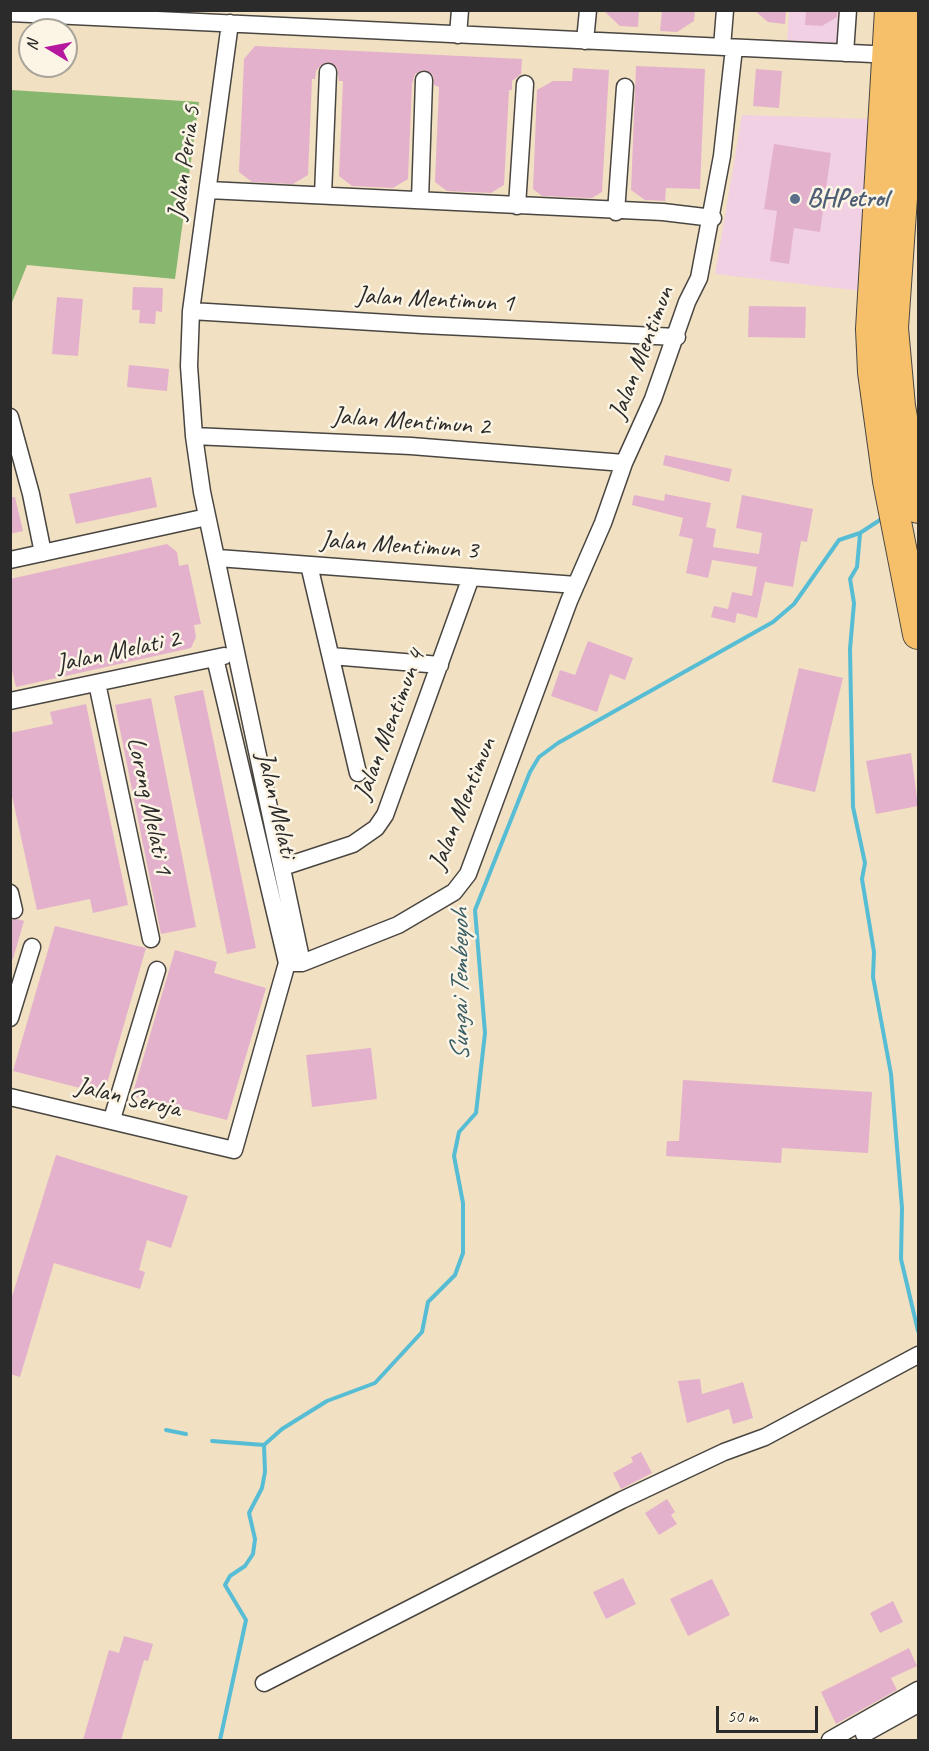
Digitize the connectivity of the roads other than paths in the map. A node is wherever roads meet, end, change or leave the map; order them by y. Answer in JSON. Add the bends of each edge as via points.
{"nodes":[{"id":1,"x":460,"y":10,"type":"edge"},
{"id":2,"x":588,"y":10,"type":"edge"},
{"id":3,"x":724,"y":10,"type":"edge"},
{"id":4,"x":848,"y":10,"type":"edge"},
{"id":5,"x":890,"y":10,"type":"edge"},
{"id":6,"x":915,"y":10,"type":"edge"},
{"id":7,"x":10,"y":13,"type":"edge"},
{"id":8,"x":230,"y":23,"type":"junction"},
{"id":9,"x":458,"y":35,"type":"junction"},
{"id":10,"x":585,"y":41,"type":"junction"},
{"id":11,"x":728,"y":48,"type":"junction"},
{"id":12,"x":845,"y":53,"type":"junction"},
{"id":13,"x":899,"y":55,"type":"junction"},
{"id":14,"x":328,"y":72,"type":"dead end"},
{"id":15,"x":424,"y":80,"type":"dead end"},
{"id":16,"x":525,"y":84,"type":"dead end"},
{"id":17,"x":625,"y":87,"type":"dead end"},
{"id":18,"x":904,"y":98,"type":"edge"},
{"id":19,"x":918,"y":142,"type":"edge"},
{"id":20,"x":208,"y":190,"type":"junction"},
{"id":21,"x":323,"y":195,"type":"junction"},
{"id":22,"x":420,"y":200,"type":"junction"},
{"id":23,"x":517,"y":206,"type":"junction"},
{"id":24,"x":616,"y":212,"type":"junction"},
{"id":25,"x":713,"y":218,"type":"junction"},
{"id":26,"x":897,"y":261,"type":"junction"},
{"id":27,"x":191,"y":311,"type":"junction"},
{"id":28,"x":676,"y":337,"type":"junction"},
{"id":29,"x":10,"y":417,"type":"edge"},
{"id":30,"x":194,"y":436,"type":"junction"},
{"id":31,"x":624,"y":463,"type":"junction"},
{"id":32,"x":900,"y":478,"type":"junction"},
{"id":33,"x":918,"y":508,"type":"edge"},
{"id":34,"x":207,"y":517,"type":"junction"},
{"id":35,"x":43,"y":553,"type":"junction"},
{"id":36,"x":218,"y":558,"type":"junction"},
{"id":37,"x":10,"y":560,"type":"edge"},
{"id":38,"x":309,"y":565,"type":"junction"},
{"id":39,"x":471,"y":577,"type":"junction"},
{"id":40,"x":576,"y":585,"type":"junction"},
{"id":41,"x":918,"y":634,"type":"edge"},
{"id":42,"x":237,"y":653,"type":"junction"},
{"id":43,"x":330,"y":656,"type":"junction"},
{"id":44,"x":215,"y":658,"type":"junction"},
{"id":45,"x":440,"y":665,"type":"junction"},
{"id":46,"x":97,"y":683,"type":"junction"},
{"id":47,"x":10,"y":701,"type":"edge"},
{"id":48,"x":358,"y":773,"type":"dead end"},
{"id":49,"x":283,"y":867,"type":"junction"},
{"id":50,"x":151,"y":939,"type":"dead end"},
{"id":51,"x":32,"y":947,"type":"dead end"},
{"id":52,"x":295,"y":963,"type":"junction"},
{"id":53,"x":157,"y":970,"type":"dead end"},
{"id":54,"x":10,"y":1018,"type":"edge"},
{"id":55,"x":10,"y":1097,"type":"edge"},
{"id":56,"x":112,"y":1119,"type":"junction"},
{"id":57,"x":234,"y":1149,"type":"joint"},
{"id":58,"x":918,"y":1355,"type":"edge"},
{"id":59,"x":264,"y":1683,"type":"dead end"},
{"id":60,"x":917,"y":1700,"type":"edge"},
{"id":61,"x":830,"y":1740,"type":"edge"},
{"id":62,"x":853,"y":1740,"type":"edge"}],
"edges":[{"from":1,"to":9,"type":"street"},
{"from":2,"to":10,"type":"street"},
{"from":3,"to":11,"type":"street","name":"Jalan Mentimun"},
{"from":4,"to":12,"type":"street"},
{"from":5,"to":13,"type":"highway"},
{"from":6,"to":13,"type":"highway"},
{"from":7,"to":8,"type":"street"},
{"from":8,"to":9,"type":"street"},
{"from":8,"to":20,"type":"street","name":"Jalan Peria 5"},
{"from":9,"to":10,"type":"street"},
{"from":10,"to":11,"type":"street"},
{"from":11,"to":12,"type":"street"},
{"from":11,"to":25,"type":"street","name":"Jalan Mentimun"},
{"from":12,"to":13,"type":"street"},
{"from":13,"to":18,"type":"highway"},
{"from":14,"to":21,"type":"street"},
{"from":15,"to":22,"type":"street"},
{"from":16,"to":23,"type":"street"},
{"from":17,"to":24,"type":"street"},
{"from":18,"to":26,"type":"highway"},
{"from":18,"to":32,"type":"highway","via":[[871,329],[873,372]]},
{"from":19,"to":26,"type":"street","via":[[911,212]]},
{"from":20,"to":21,"type":"street"},
{"from":20,"to":27,"type":"street","name":"Jalan Peria 5"},
{"from":21,"to":22,"type":"street"},
{"from":22,"to":23,"type":"street"},
{"from":23,"to":24,"type":"street"},
{"from":24,"to":25,"type":"street"},
{"from":25,"to":28,"type":"street","name":"Jalan Mentimun","via":[[699,278]]},
{"from":26,"to":32,"type":"highway","via":[[893,328]]},
{"from":27,"to":28,"type":"street","name":"Jalan Mentimun 1"},
{"from":27,"to":30,"type":"street","via":[[189,366]]},
{"from":28,"to":31,"type":"street","name":"Jalan Mentimun"},
{"from":29,"to":35,"type":"street"},
{"from":30,"to":31,"type":"street","name":"Jalan Mentimun 2","via":[[411,446]]},
{"from":30,"to":34,"type":"street"},
{"from":31,"to":40,"type":"street","name":"Jalan Mentimun"},
{"from":32,"to":33,"type":"highway"},
{"from":32,"to":41,"type":"highway","via":[[902,555]]},
{"from":34,"to":35,"type":"street"},
{"from":34,"to":36,"type":"street"},
{"from":35,"to":37,"type":"street"},
{"from":36,"to":38,"type":"street","name":"Jalan Mentimun 3"},
{"from":36,"to":42,"type":"street"},
{"from":38,"to":39,"type":"street","name":"Jalan Mentimun 3"},
{"from":38,"to":43,"type":"street"},
{"from":39,"to":40,"type":"street","name":"Jalan Mentimun 3"},
{"from":39,"to":45,"type":"street","name":"Jalan Mentimun 4"},
{"from":40,"to":52,"type":"street","name":"Jalan Mentimun","via":[[468,874],[454,892],[398,926]]},
{"from":42,"to":44,"type":"street","name":"Jalan Melati 2"},
{"from":42,"to":49,"type":"street"},
{"from":43,"to":45,"type":"street"},
{"from":43,"to":48,"type":"street"},
{"from":44,"to":46,"type":"street","name":"Jalan Melati 2"},
{"from":44,"to":52,"type":"street","name":"Jalan Melati"},
{"from":45,"to":49,"type":"street","name":"Jalan Mentimun 4","via":[[385,815],[376,828],[354,844]]},
{"from":46,"to":47,"type":"street","name":"Jalan Melati 2"},
{"from":46,"to":50,"type":"street","name":"Lorong Melati 1"},
{"from":49,"to":52,"type":"street"},
{"from":51,"to":54,"type":"street"},
{"from":52,"to":57,"type":"street","name":"Jalan Melati"},
{"from":53,"to":56,"type":"street"},
{"from":55,"to":56,"type":"street","name":"Jalan Seroja"},
{"from":56,"to":57,"type":"street","name":"Jalan Seroja"},
{"from":58,"to":59,"type":"street","via":[[765,1437],[622,1500]]},
{"from":60,"to":61,"type":"street"},
{"from":60,"to":62,"type":"street"}]}
